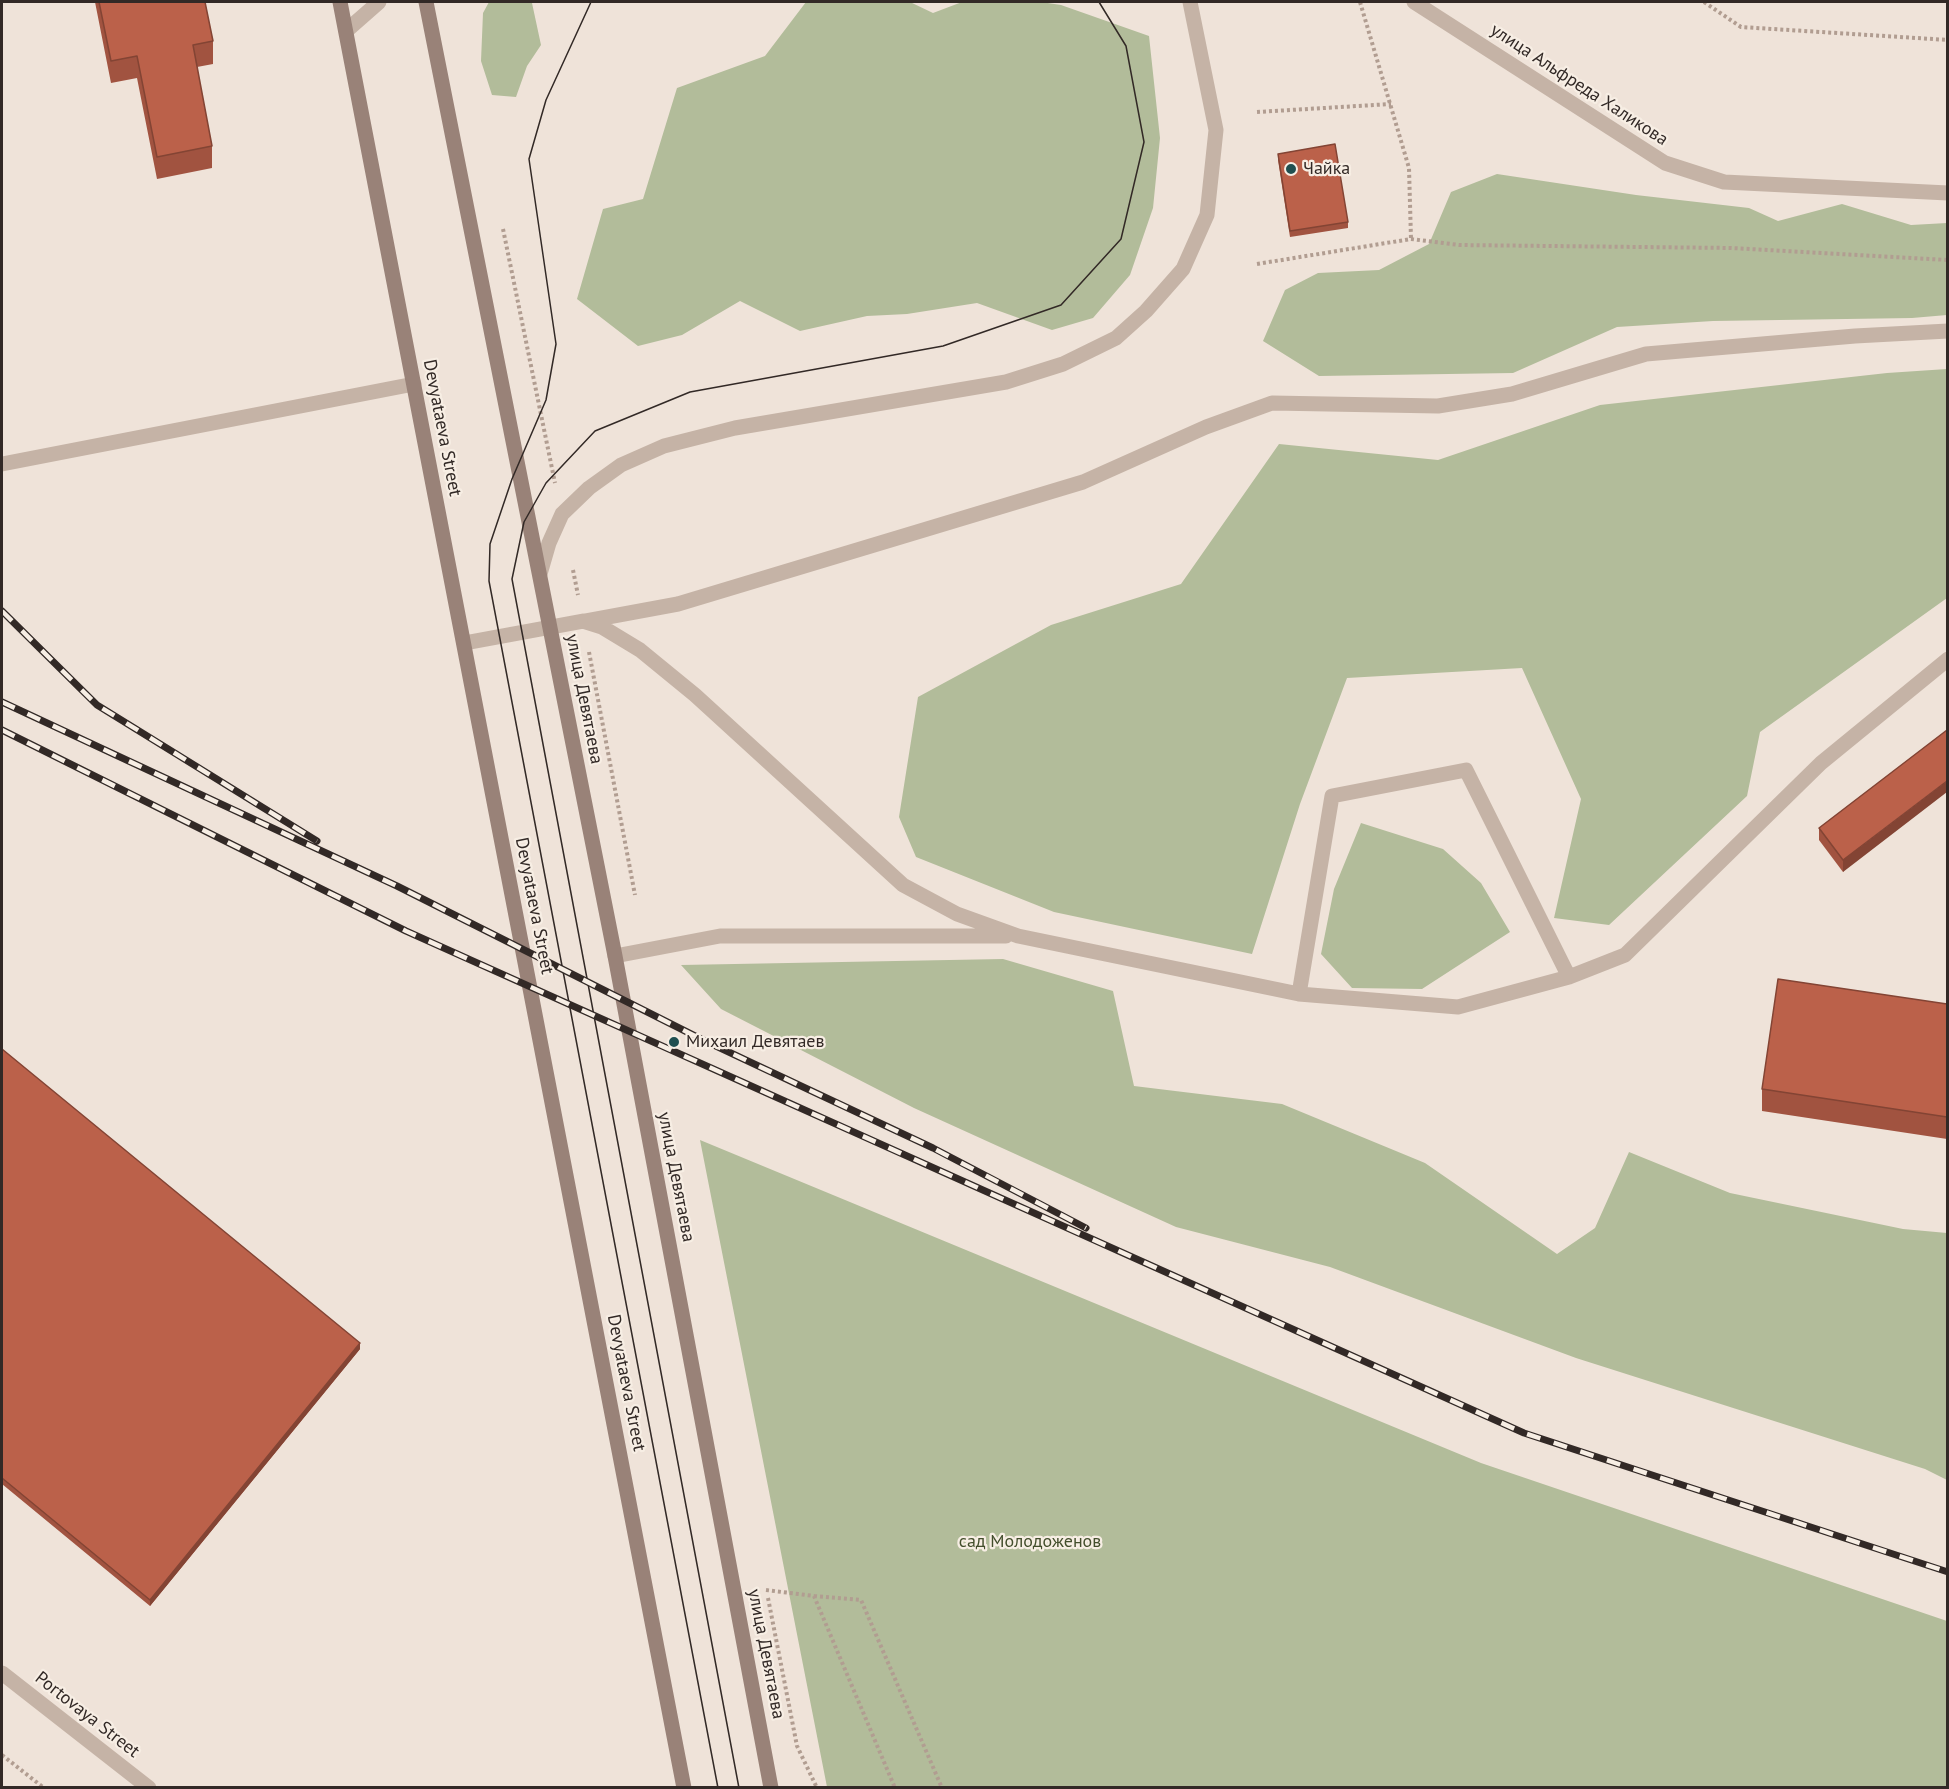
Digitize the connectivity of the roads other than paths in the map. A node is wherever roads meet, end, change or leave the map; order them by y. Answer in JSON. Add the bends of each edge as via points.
{"nodes":[{"id":1,"x":340,"y":2,"type":"edge"},
{"id":2,"x":380,"y":2,"type":"edge"},
{"id":3,"x":426,"y":2,"type":"edge"},
{"id":4,"x":1190,"y":2,"type":"edge"},
{"id":5,"x":1414,"y":2,"type":"edge"},
{"id":6,"x":346,"y":31,"type":"junction"},
{"id":7,"x":1947,"y":193,"type":"edge"},
{"id":8,"x":1947,"y":331,"type":"edge"},
{"id":9,"x":414,"y":384,"type":"junction"},
{"id":10,"x":2,"y":464,"type":"edge"},
{"id":11,"x":540,"y":574,"type":"junction"},
{"id":12,"x":583,"y":621,"type":"junction"},
{"id":13,"x":550,"y":626,"type":"junction"},
{"id":14,"x":464,"y":643,"type":"junction"},
{"id":15,"x":1947,"y":659,"type":"edge"},
{"id":16,"x":1018,"y":936,"type":"junction"},
{"id":17,"x":615,"y":956,"type":"junction"},
{"id":18,"x":1569,"y":977,"type":"junction"},
{"id":19,"x":1299,"y":994,"type":"junction"},
{"id":20,"x":2,"y":1673,"type":"edge"},
{"id":21,"x":149,"y":1788,"type":"edge"},
{"id":22,"x":684,"y":1788,"type":"edge"},
{"id":23,"x":771,"y":1788,"type":"edge"}],
"edges":[{"from":1,"to":6,"type":"street","name":"Devyataeva Street"},
{"from":2,"to":6,"type":"street"},
{"from":3,"to":11,"type":"street","name":"улица Девятаева"},
{"from":4,"to":11,"type":"street","via":[[1216,130],[1207,215],[1183,269],[1131,325],[1116,338],[1063,364],[1006,382],[735,428],[664,446],[621,465],[562,514]]},
{"from":5,"to":7,"type":"street","name":"улица Альфреда Халикова","via":[[1665,163],[1724,182]]},
{"from":6,"to":9,"type":"street","name":"Devyataeva Street"},
{"from":8,"to":12,"type":"street","via":[[1646,354],[1512,394],[1438,406],[1272,403],[1206,427],[1083,482],[678,604]]},
{"from":9,"to":10,"type":"street"},
{"from":9,"to":14,"type":"street","name":"Devyataeva Street"},
{"from":11,"to":13,"type":"street","name":"улица Девятаева"},
{"from":12,"to":13,"type":"street"},
{"from":12,"to":16,"type":"street","via":[[602,627],[640,650],[903,885],[957,914]]},
{"from":13,"to":14,"type":"street"},
{"from":13,"to":17,"type":"street","name":"улица Девятаева"},
{"from":14,"to":22,"type":"street","name":"Devyataeva Street"},
{"from":15,"to":18,"type":"street","via":[[1821,763],[1625,955]]},
{"from":16,"to":17,"type":"street","via":[[720,936]]},
{"from":16,"to":19,"type":"street"},
{"from":17,"to":23,"type":"street","name":"улица Девятаева"},
{"from":18,"to":19,"type":"street","via":[[1458,1007]]},
{"from":18,"to":19,"type":"street","via":[[1466,770],[1332,796]]},
{"from":20,"to":21,"type":"street","name":"Portovaya Street"}]}
